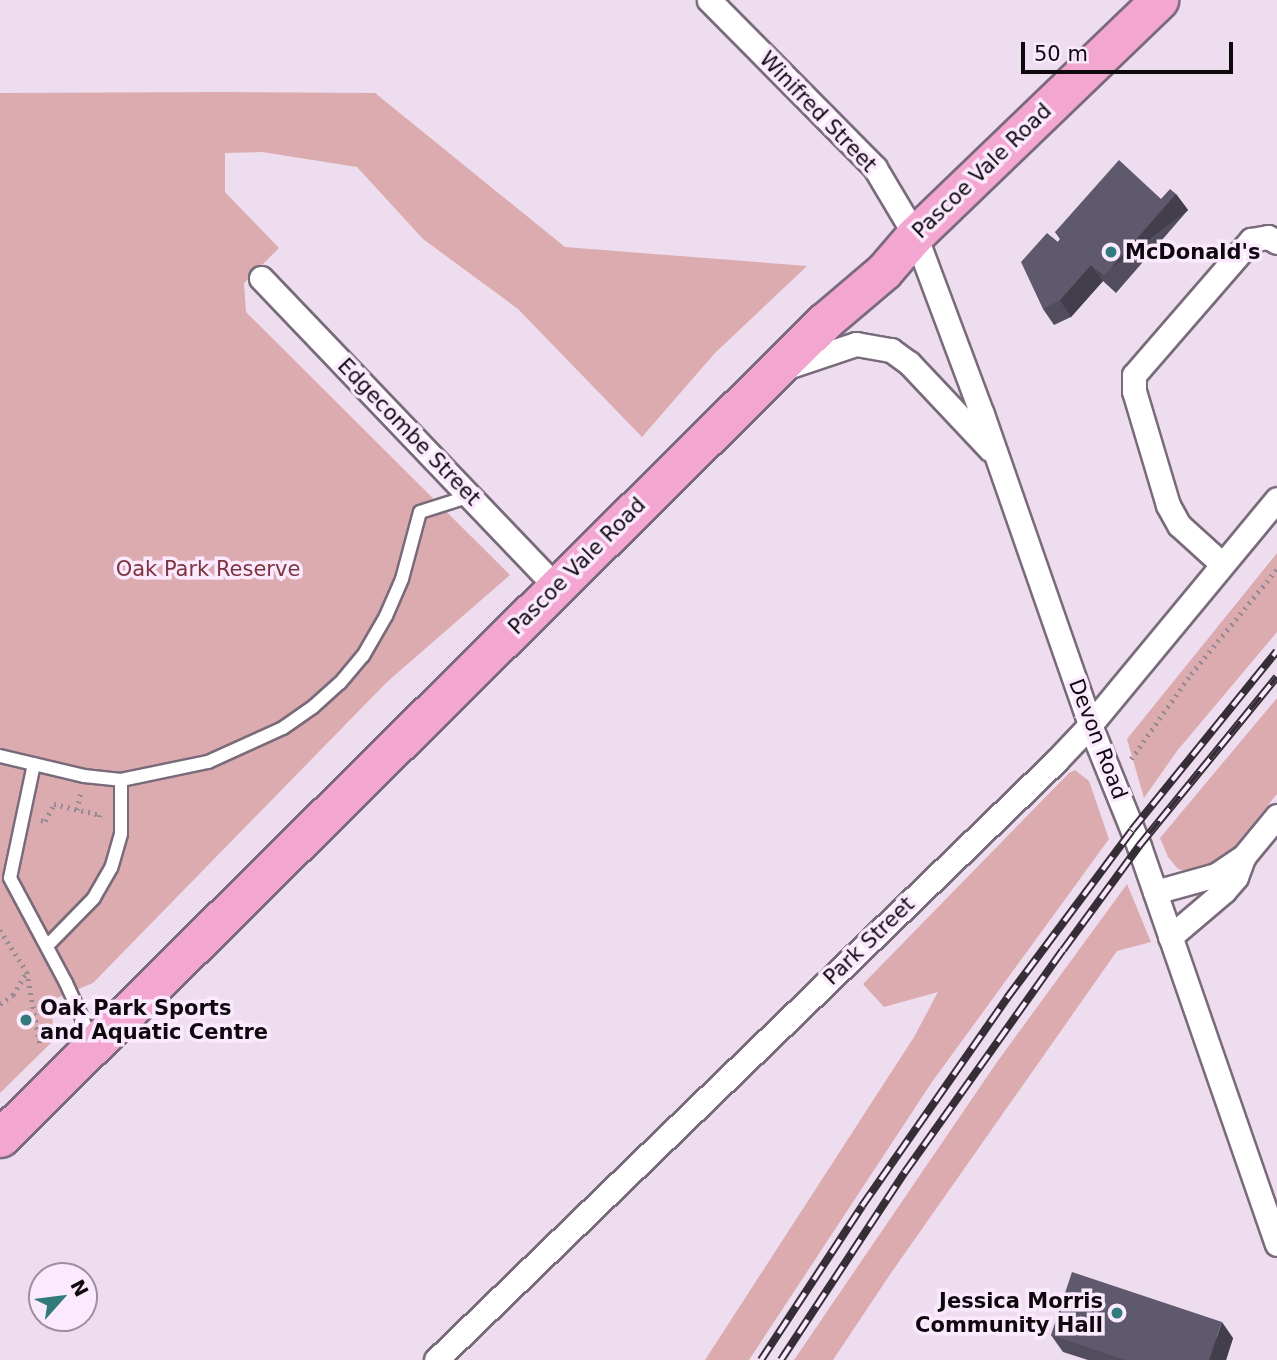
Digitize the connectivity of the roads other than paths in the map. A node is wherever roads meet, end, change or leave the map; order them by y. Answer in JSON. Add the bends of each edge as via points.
{"nodes":[{"id":1,"x":709,"y":0,"type":"edge"},
{"id":2,"x":1159,"y":0,"type":"edge"},
{"id":3,"x":915,"y":235,"type":"junction"},
{"id":4,"x":1277,"y":242,"type":"edge"},
{"id":5,"x":261,"y":278,"type":"dead end"},
{"id":6,"x":772,"y":373,"type":"junction"},
{"id":7,"x":995,"y":453,"type":"junction"},
{"id":8,"x":470,"y":496,"type":"junction"},
{"id":9,"x":1277,"y":499,"type":"edge"},
{"id":10,"x":1222,"y":564,"type":"junction"},
{"id":11,"x":556,"y":587,"type":"junction"},
{"id":12,"x":1090,"y":725,"type":"junction"},
{"id":13,"x":0,"y":756,"type":"edge"},
{"id":14,"x":34,"y":764,"type":"junction"},
{"id":15,"x":121,"y":780,"type":"junction"},
{"id":16,"x":1277,"y":816,"type":"edge"},
{"id":17,"x":1244,"y":856,"type":"junction"},
{"id":18,"x":1155,"y":892,"type":"junction"},
{"id":19,"x":1170,"y":937,"type":"junction"},
{"id":20,"x":47,"y":946,"type":"junction"},
{"id":21,"x":95,"y":1046,"type":"junction"},
{"id":22,"x":0,"y":1138,"type":"edge"},
{"id":23,"x":1277,"y":1244,"type":"edge"},
{"id":24,"x":436,"y":1360,"type":"edge"}],
"edges":[{"from":1,"to":3,"type":"street","name":"Winifred Street","via":[[875,168]]},
{"from":2,"to":3,"type":"main road","name":"Pascoe Vale Road"},
{"from":3,"to":6,"type":"main road","name":"Pascoe Vale Road","via":[[884,271]]},
{"from":3,"to":7,"type":"street","name":"Devon Road"},
{"from":4,"to":10,"type":"street","via":[[1268,237],[1251,240],[1134,375],[1134,391],[1168,505],[1179,525]]},
{"from":5,"to":8,"type":"street","name":"Edgecombe Street"},
{"from":6,"to":7,"type":"street","via":[[856,344],[891,350]]},
{"from":6,"to":11,"type":"main road","name":"Pascoe Vale Road"},
{"from":7,"to":12,"type":"street","name":"Devon Road"},
{"from":8,"to":11,"type":"street","name":"Edgecombe Street"},
{"from":8,"to":15,"type":"lane","via":[[421,512],[386,616],[363,656],[313,707],[283,728],[208,762]]},
{"from":9,"to":10,"type":"street","name":"Park Street"},
{"from":10,"to":12,"type":"street","name":"Park Street"},
{"from":11,"to":21,"type":"main road","name":"Pascoe Vale Road"},
{"from":12,"to":18,"type":"street","name":"Devon Road"},
{"from":12,"to":24,"type":"street","name":"Park Street"},
{"from":13,"to":14,"type":"lane"},
{"from":14,"to":15,"type":"lane"},
{"from":14,"to":20,"type":"lane","via":[[10,878]]},
{"from":15,"to":20,"type":"lane","via":[[121,834],[111,868],[94,898]]},
{"from":16,"to":17,"type":"street"},
{"from":17,"to":18,"type":"street","via":[[1216,875]]},
{"from":17,"to":19,"type":"street","via":[[1224,891]]},
{"from":18,"to":19,"type":"street","name":"Devon Road"},
{"from":19,"to":23,"type":"street","name":"Devon Road"},
{"from":20,"to":21,"type":"lane"},
{"from":21,"to":22,"type":"main road","name":"Pascoe Vale Road"}]}
